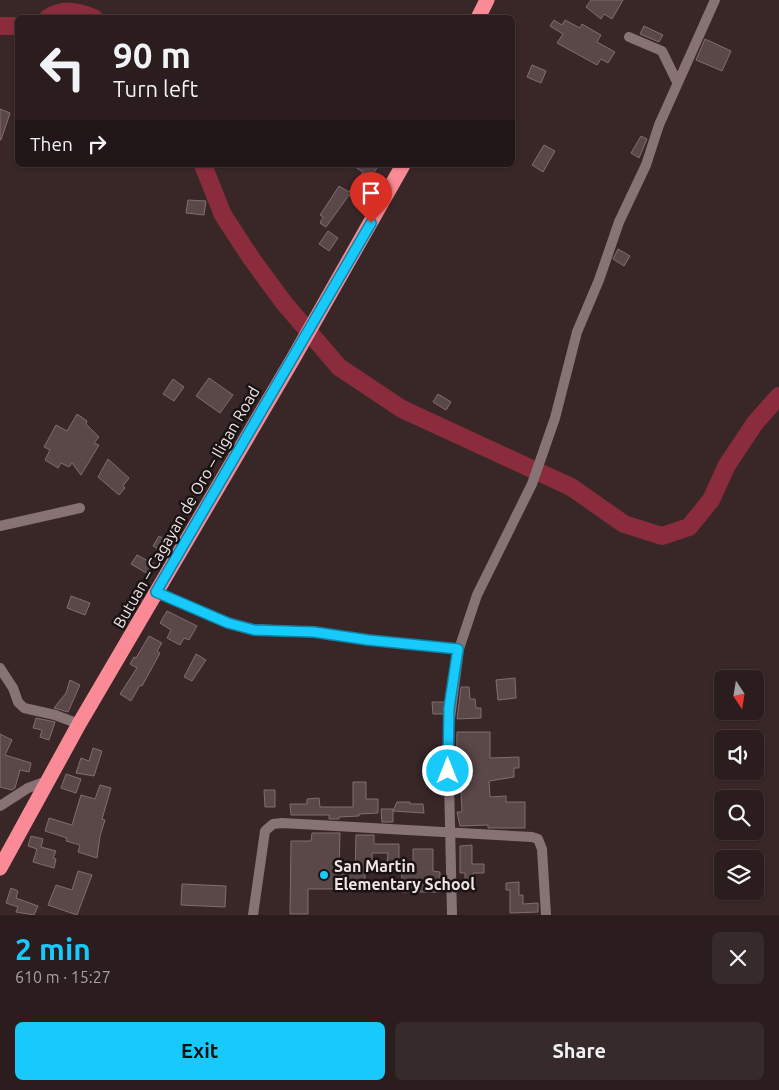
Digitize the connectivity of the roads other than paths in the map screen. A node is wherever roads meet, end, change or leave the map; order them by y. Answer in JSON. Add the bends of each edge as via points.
{"nodes":[{"id":1,"x":487,"y":0,"type":"edge"},
{"id":2,"x":715,"y":0,"type":"edge"},
{"id":3,"x":480,"y":15,"type":"edge"},
{"id":4,"x":629,"y":37,"type":"dead end"},
{"id":5,"x":677,"y":82,"type":"junction"},
{"id":6,"x":401,"y":167,"type":"edge"},
{"id":7,"x":80,"y":508,"type":"dead end"},
{"id":8,"x":0,"y":526,"type":"edge"},
{"id":9,"x":156,"y":592,"type":"junction"},
{"id":10,"x":458,"y":649,"type":"junction"},
{"id":11,"x":0,"y":668,"type":"edge"},
{"id":12,"x":79,"y":724,"type":"junction"},
{"id":13,"x":47,"y":781,"type":"junction"},
{"id":14,"x":0,"y":806,"type":"edge"},
{"id":15,"x":450,"y":834,"type":"junction"},
{"id":16,"x":0,"y":868,"type":"edge"},
{"id":17,"x":253,"y":915,"type":"edge"},
{"id":18,"x":452,"y":915,"type":"edge"},
{"id":19,"x":546,"y":915,"type":"edge"}],
"edges":[{"from":1,"to":3,"type":"highway"},
{"from":2,"to":5,"type":"street"},
{"from":4,"to":5,"type":"street","via":[[662,51]]},
{"from":5,"to":10,"type":"street","via":[[577,332],[555,418],[532,484],[477,595]]},
{"from":6,"to":9,"type":"highway","name":"Butuan – Cagayan de Oro – Iligan Road"},
{"from":7,"to":8,"type":"street"},
{"from":9,"to":10,"type":"street","via":[[228,623],[254,630],[314,632]]},
{"from":9,"to":12,"type":"highway","name":"Butuan – Cagayan de Oro – Iligan Road"},
{"from":10,"to":15,"type":"street","via":[[448,734]]},
{"from":11,"to":12,"type":"street","via":[[24,708]]},
{"from":12,"to":13,"type":"highway","name":"Butuan – Cagayan de Oro – Iligan Road"},
{"from":13,"to":14,"type":"street","via":[[28,788]]},
{"from":13,"to":16,"type":"highway","name":"Butuan – Cagayan de Oro – Iligan Road"},
{"from":15,"to":17,"type":"street","via":[[273,824],[265,831]]},
{"from":15,"to":18,"type":"street"},
{"from":15,"to":19,"type":"street","via":[[538,839],[544,858]]}]}
